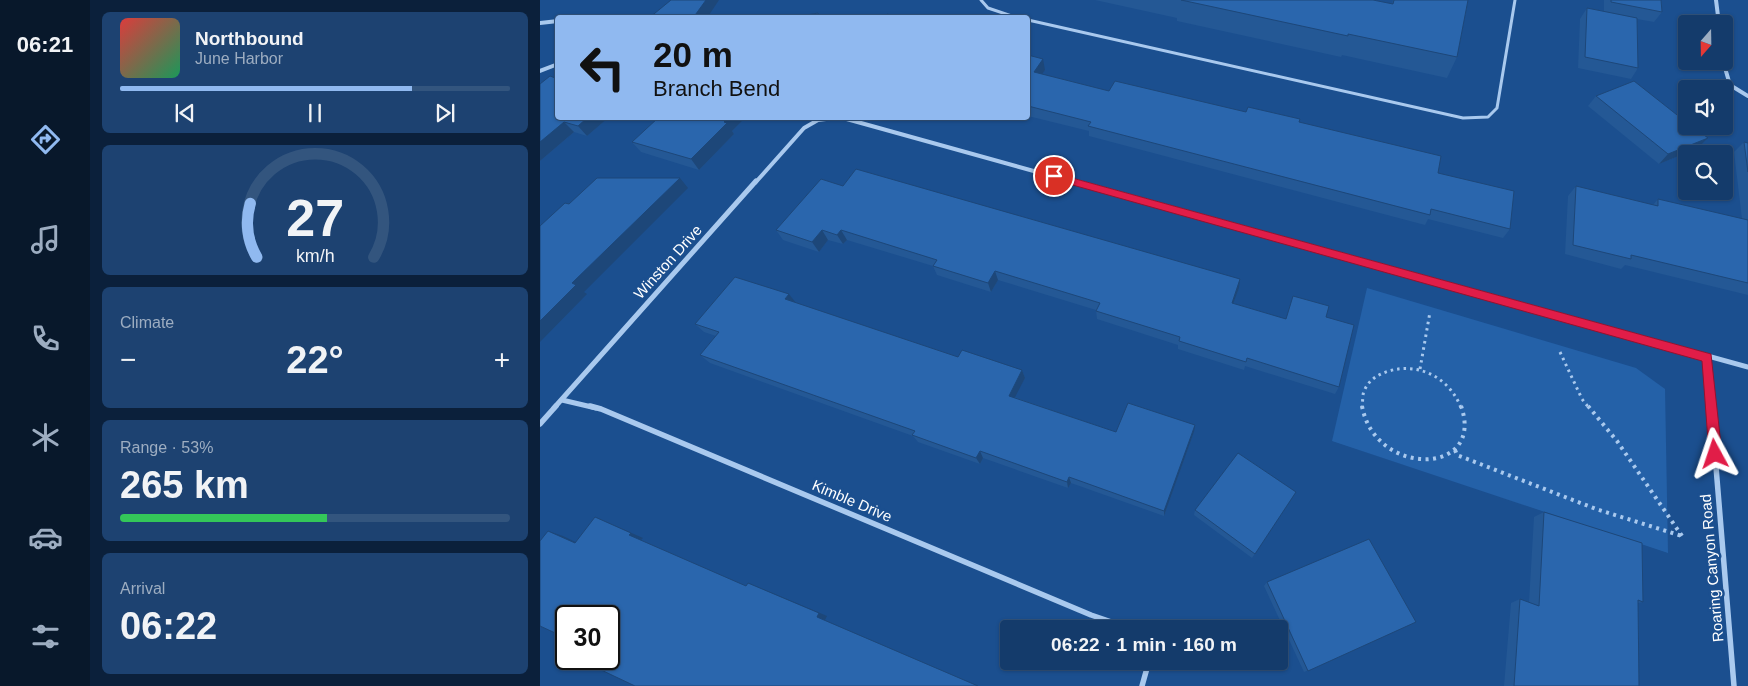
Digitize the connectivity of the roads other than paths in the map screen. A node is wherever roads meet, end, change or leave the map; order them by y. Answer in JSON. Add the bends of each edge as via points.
{"nodes":[{"id":1,"x":981,"y":0,"type":"edge"},
{"id":2,"x":1515,"y":0,"type":"edge"},
{"id":3,"x":1716,"y":0,"type":"edge"},
{"id":4,"x":1009,"y":15,"type":"edge"},
{"id":5,"x":1718,"y":15,"type":"edge"},
{"id":6,"x":1030,"y":20,"type":"edge"},
{"id":7,"x":555,"y":22,"type":"edge"},
{"id":8,"x":540,"y":23,"type":"edge"},
{"id":9,"x":555,"y":65,"type":"edge"},
{"id":10,"x":1726,"y":70,"type":"edge"},
{"id":11,"x":540,"y":71,"type":"edge"},
{"id":12,"x":1748,"y":96,"type":"edge"},
{"id":13,"x":818,"y":120,"type":"edge"},
{"id":14,"x":849,"y":120,"type":"edge"},
{"id":15,"x":1707,"y":357,"type":"junction"},
{"id":16,"x":1748,"y":367,"type":"edge"},
{"id":17,"x":562,"y":400,"type":"junction"},
{"id":18,"x":540,"y":424,"type":"edge"},
{"id":19,"x":1107,"y":620,"type":"edge"},
{"id":20,"x":1146,"y":670,"type":"edge"},
{"id":21,"x":1142,"y":686,"type":"edge"},
{"id":22,"x":1734,"y":686,"type":"edge"}],
"edges":[{"from":1,"to":4,"type":"lane","via":[[988,8]]},
{"from":2,"to":6,"type":"lane","via":[[1497,108],[1488,117],[1463,118]]},
{"from":3,"to":5,"type":"street"},
{"from":7,"to":8,"type":"street"},
{"from":9,"to":11,"type":"street"},
{"from":10,"to":12,"type":"street","via":[[1730,86]]},
{"from":13,"to":17,"type":"street","name":"Winston Drive","via":[[804,128],[781,153]]},
{"from":14,"to":15,"type":"street"},
{"from":15,"to":16,"type":"street"},
{"from":15,"to":22,"type":"street","name":"Roaring Canyon Road"},
{"from":17,"to":18,"type":"street","name":"Winston Drive"},
{"from":17,"to":19,"type":"street","name":"Kimble Drive","via":[[601,409]]},
{"from":20,"to":21,"type":"street"}]}
